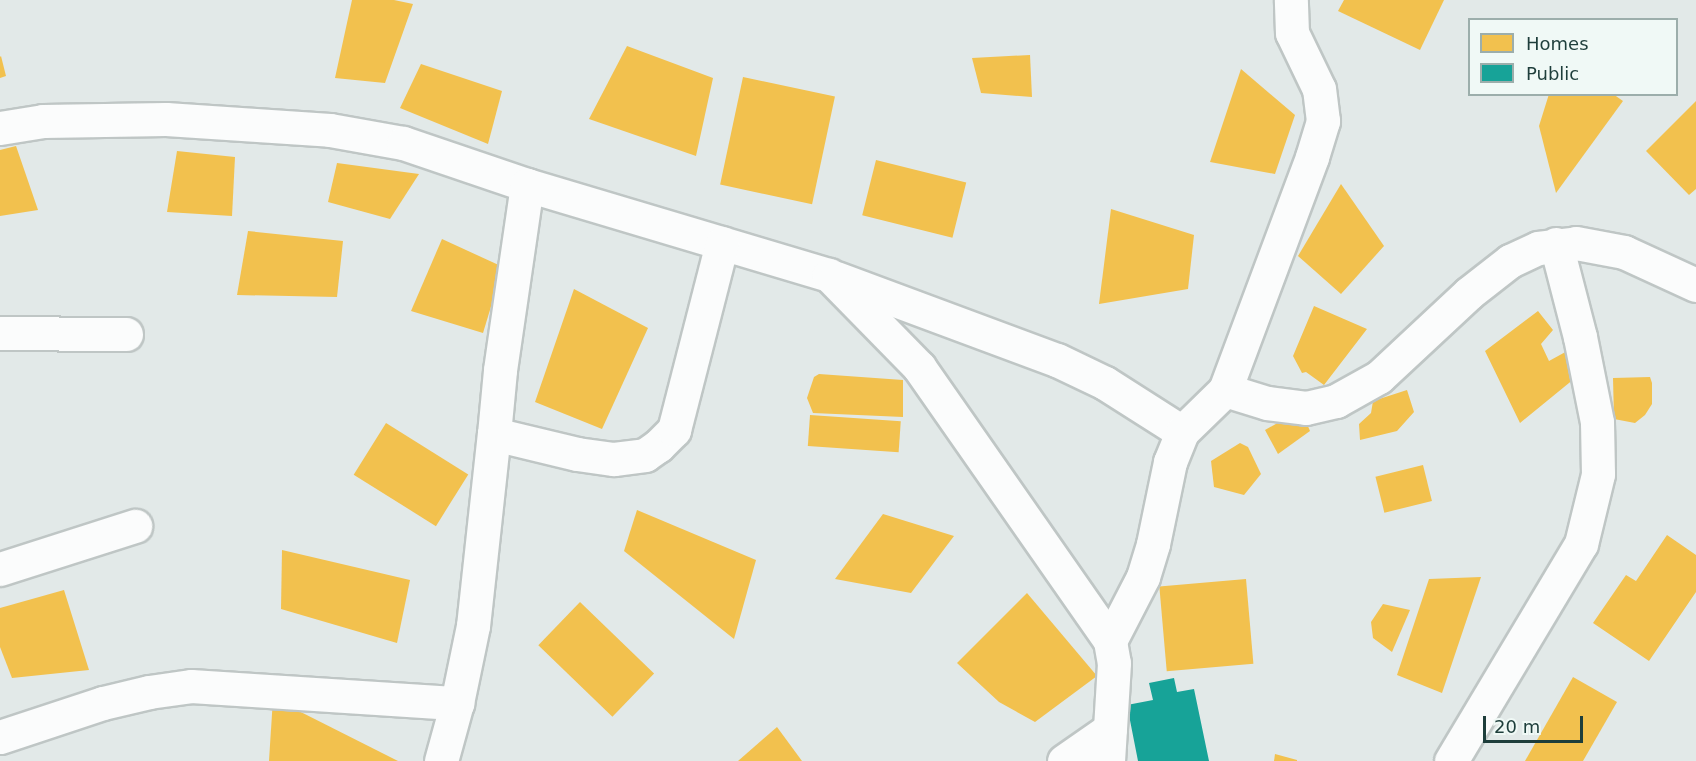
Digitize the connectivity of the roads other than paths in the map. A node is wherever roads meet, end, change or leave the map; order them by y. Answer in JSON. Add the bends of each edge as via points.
{"nodes":[{"id":1,"x":1291,"y":0,"type":"edge"},
{"id":2,"x":0,"y":128,"type":"edge"},
{"id":3,"x":528,"y":185,"type":"junction"},
{"id":4,"x":723,"y":243,"type":"junction"},
{"id":5,"x":1556,"y":244,"type":"junction"},
{"id":6,"x":829,"y":275,"type":"junction"},
{"id":7,"x":1696,"y":285,"type":"edge"},
{"id":8,"x":0,"y":333,"type":"edge"},
{"id":9,"x":126,"y":334,"type":"dead end"},
{"id":10,"x":1225,"y":390,"type":"junction"},
{"id":11,"x":1182,"y":432,"type":"junction"},
{"id":12,"x":494,"y":434,"type":"junction"},
{"id":13,"x":135,"y":526,"type":"dead end"},
{"id":14,"x":0,"y":569,"type":"edge"},
{"id":15,"x":1110,"y":641,"type":"junction"},
{"id":16,"x":457,"y":703,"type":"junction"},
{"id":17,"x":1110,"y":729,"type":"junction"},
{"id":18,"x":0,"y":736,"type":"edge"},
{"id":19,"x":441,"y":761,"type":"edge"},
{"id":20,"x":1064,"y":761,"type":"edge"},
{"id":21,"x":1108,"y":761,"type":"edge"},
{"id":22,"x":1450,"y":761,"type":"edge"}],
"edges":[{"from":1,"to":10,"type":"street","via":[[1292,33],[1319,89],[1323,121]]},
{"from":2,"to":3,"type":"street","via":[[44,121],[166,119],[330,130],[403,143]]},
{"from":3,"to":4,"type":"street"},
{"from":3,"to":12,"type":"street"},
{"from":4,"to":6,"type":"street"},
{"from":4,"to":12,"type":"street","via":[[674,430],[658,446],[645,455],[614,459]]},
{"from":5,"to":7,"type":"street","via":[[1575,243],[1624,252]]},
{"from":5,"to":10,"type":"street","via":[[1510,261],[1469,293],[1379,377],[1336,401],[1306,408],[1267,403]]},
{"from":5,"to":22,"type":"street","via":[[1597,422],[1598,474],[1581,544]]},
{"from":6,"to":11,"type":"street","via":[[1057,360],[1105,383]]},
{"from":6,"to":15,"type":"street","via":[[919,367]]},
{"from":8,"to":9,"type":"street"},
{"from":10,"to":11,"type":"street"},
{"from":11,"to":15,"type":"street","via":[[1170,462],[1154,544],[1143,577]]},
{"from":12,"to":16,"type":"street","via":[[473,626]]},
{"from":13,"to":14,"type":"street"},
{"from":15,"to":17,"type":"street","via":[[1114,663]]},
{"from":16,"to":18,"type":"street","via":[[191,686],[103,703]]},
{"from":16,"to":19,"type":"street"},
{"from":17,"to":20,"type":"street"},
{"from":17,"to":21,"type":"street"}]}
